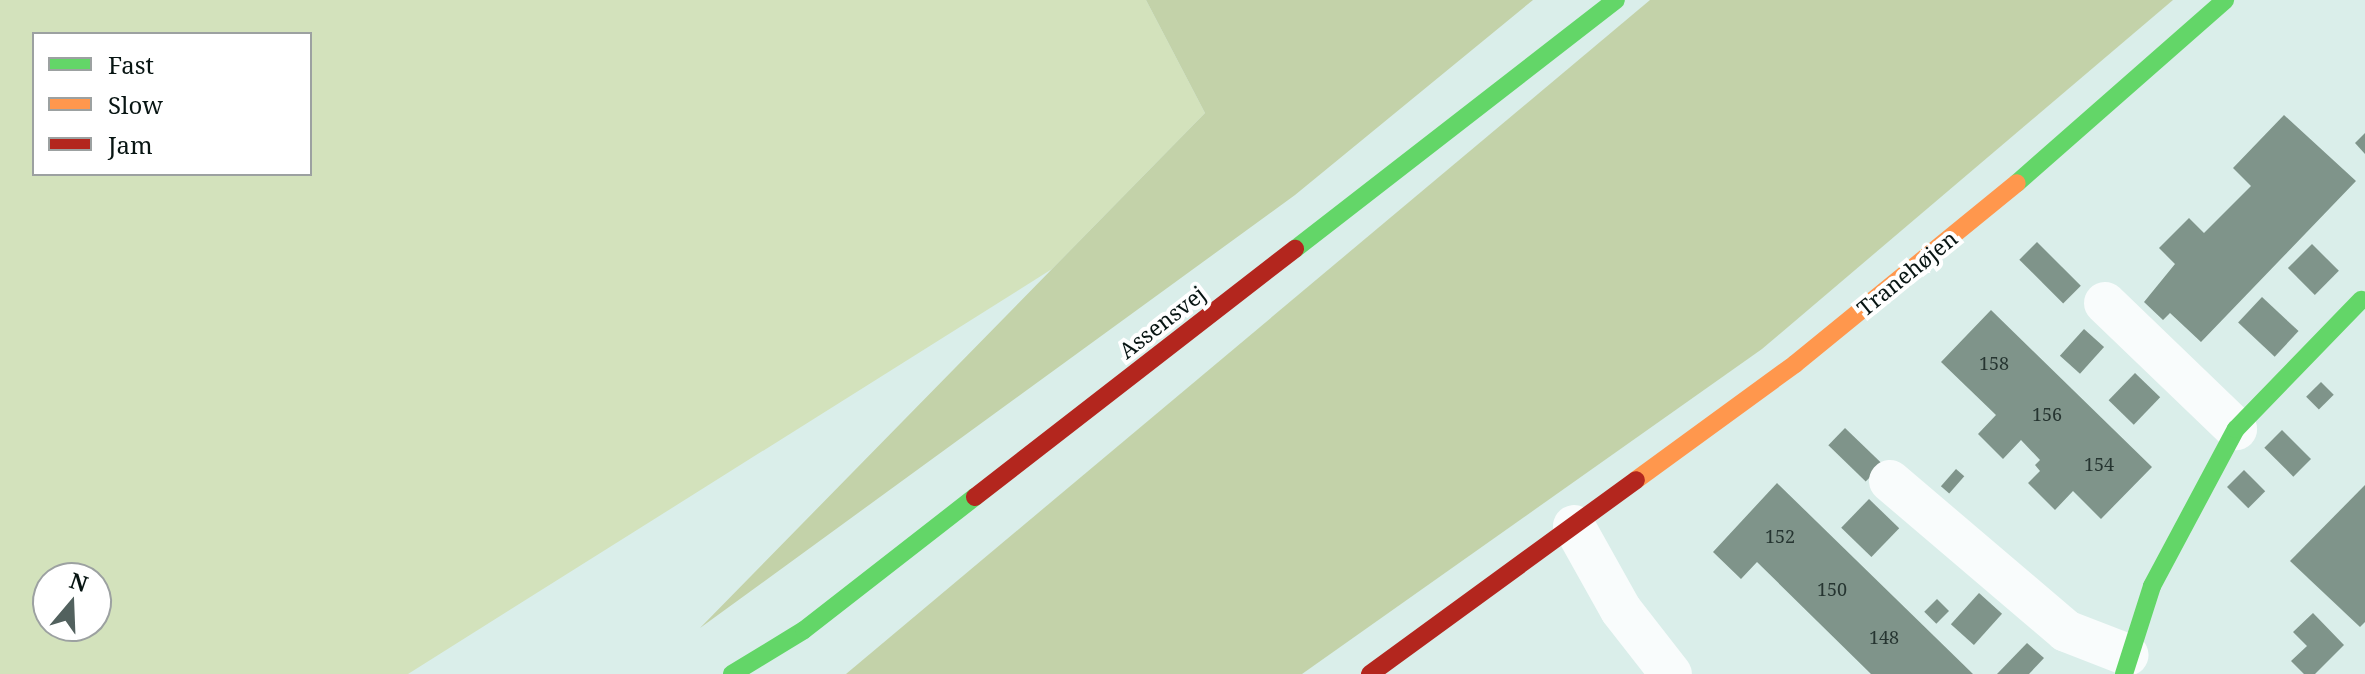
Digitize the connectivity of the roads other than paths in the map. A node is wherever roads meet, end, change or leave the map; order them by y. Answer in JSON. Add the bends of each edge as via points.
{"nodes":[{"id":1,"x":1616,"y":0,"type":"edge"},
{"id":2,"x":2225,"y":0,"type":"edge"},
{"id":3,"x":2361,"y":300,"type":"dead end"},
{"id":4,"x":2105,"y":303,"type":"dead end"},
{"id":5,"x":2236,"y":429,"type":"junction"},
{"id":6,"x":1890,"y":481,"type":"dead end"},
{"id":7,"x":1574,"y":526,"type":"junction"},
{"id":8,"x":2126,"y":665,"type":"edge"},
{"id":9,"x":732,"y":674,"type":"edge"},
{"id":10,"x":1370,"y":674,"type":"edge"},
{"id":11,"x":1671,"y":674,"type":"edge"}],
"edges":[{"from":1,"to":9,"type":"street","name":"Assensvej","via":[[804,630]]},
{"from":2,"to":7,"type":"street","name":"Tranehøjen","via":[[2013,187],[1795,364]]},
{"from":3,"to":5,"type":"street"},
{"from":4,"to":5,"type":"street"},
{"from":5,"to":8,"type":"street","via":[[2177,531]]},
{"from":6,"to":8,"type":"street","via":[[2066,631]]},
{"from":7,"to":10,"type":"street","name":"Tranehøjen"},
{"from":7,"to":11,"type":"street","via":[[1621,610]]}]}
